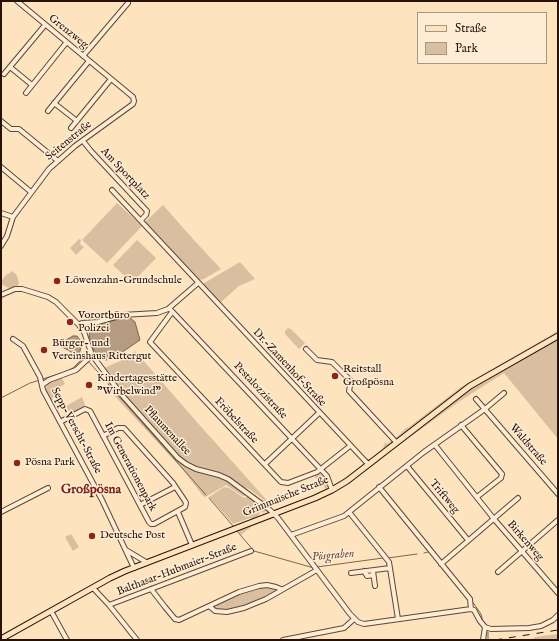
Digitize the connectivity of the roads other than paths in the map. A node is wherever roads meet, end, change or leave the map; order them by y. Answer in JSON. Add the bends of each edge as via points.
{"nodes":[{"id":1,"x":17,"y":1,"type":"edge"},
{"id":2,"x":128,"y":3,"type":"dead end"},
{"id":3,"x":45,"y":25,"type":"junction"},
{"id":4,"x":66,"y":43,"type":"junction"},
{"id":5,"x":83,"y":56,"type":"junction"},
{"id":6,"x":90,"y":62,"type":"junction"},
{"id":7,"x":10,"y":67,"type":"junction"},
{"id":8,"x":4,"y":74,"type":"dead end"},
{"id":9,"x":111,"y":79,"type":"junction"},
{"id":10,"x":32,"y":85,"type":"junction"},
{"id":11,"x":26,"y":93,"type":"dead end"},
{"id":12,"x":134,"y":101,"type":"joint"},
{"id":13,"x":54,"y":103,"type":"junction"},
{"id":14,"x":48,"y":111,"type":"dead end"},
{"id":15,"x":1,"y":121,"type":"edge"},
{"id":16,"x":76,"y":121,"type":"junction"},
{"id":17,"x":71,"y":128,"type":"dead end"},
{"id":18,"x":83,"y":140,"type":"junction"},
{"id":19,"x":58,"y":161,"type":"junction"},
{"id":20,"x":1,"y":167,"type":"edge"},
{"id":21,"x":112,"y":190,"type":"dead end"},
{"id":22,"x":31,"y":192,"type":"junction"},
{"id":23,"x":1,"y":213,"type":"edge"},
{"id":24,"x":13,"y":218,"type":"junction"},
{"id":25,"x":141,"y":220,"type":"junction"},
{"id":26,"x":1,"y":246,"type":"edge"},
{"id":27,"x":198,"y":283,"type":"junction"},
{"id":28,"x":1,"y":295,"type":"edge"},
{"id":29,"x":171,"y":310,"type":"junction"},
{"id":30,"x":79,"y":325,"type":"junction"},
{"id":31,"x":558,"y":336,"type":"edge"},
{"id":32,"x":13,"y":339,"type":"dead end"},
{"id":33,"x":306,"y":349,"type":"dead end"},
{"id":34,"x":92,"y":355,"type":"junction"},
{"id":35,"x":41,"y":381,"type":"junction"},
{"id":36,"x":504,"y":393,"type":"dead end"},
{"id":37,"x":476,"y":399,"type":"dead end"},
{"id":38,"x":485,"y":409,"type":"junction"},
{"id":39,"x":319,"y":413,"type":"junction"},
{"id":40,"x":60,"y":422,"type":"junction"},
{"id":41,"x":461,"y":425,"type":"junction"},
{"id":42,"x":103,"y":436,"type":"junction"},
{"id":43,"x":292,"y":439,"type":"junction"},
{"id":44,"x":396,"y":442,"type":"junction"},
{"id":45,"x":435,"y":445,"type":"junction"},
{"id":46,"x":350,"y":446,"type":"junction"},
{"id":47,"x":265,"y":464,"type":"junction"},
{"id":48,"x":368,"y":464,"type":"junction"},
{"id":49,"x":407,"y":466,"type":"junction"},
{"id":50,"x":320,"y":470,"type":"junction"},
{"id":51,"x":175,"y":487,"type":"junction"},
{"id":52,"x":379,"y":487,"type":"junction"},
{"id":53,"x":48,"y":488,"type":"dead end"},
{"id":54,"x":332,"y":490,"type":"junction"},
{"id":55,"x":558,"y":494,"type":"edge"},
{"id":56,"x":477,"y":497,"type":"junction"},
{"id":57,"x":518,"y":498,"type":"dead end"},
{"id":58,"x":140,"y":505,"type":"junction"},
{"id":59,"x":1,"y":512,"type":"edge"},
{"id":60,"x":178,"y":512,"type":"junction"},
{"id":61,"x":349,"y":512,"type":"junction"},
{"id":62,"x":274,"y":514,"type":"junction"},
{"id":63,"x":494,"y":519,"type":"junction"},
{"id":64,"x":558,"y":520,"type":"edge"},
{"id":65,"x":291,"y":536,"type":"junction"},
{"id":66,"x":468,"y":540,"type":"junction"},
{"id":67,"x":192,"y":544,"type":"junction"},
{"id":68,"x":126,"y":550,"type":"junction"},
{"id":69,"x":251,"y":551,"type":"dead end"},
{"id":70,"x":522,"y":551,"type":"junction"},
{"id":71,"x":146,"y":562,"type":"junction"},
{"id":72,"x":441,"y":564,"type":"junction"},
{"id":73,"x":134,"y":568,"type":"junction"},
{"id":74,"x":316,"y":568,"type":"junction"},
{"id":75,"x":390,"y":568,"type":"junction"},
{"id":76,"x":498,"y":572,"type":"dead end"},
{"id":77,"x":351,"y":573,"type":"dead end"},
{"id":78,"x":373,"y":573,"type":"junction"},
{"id":79,"x":375,"y":586,"type":"dead end"},
{"id":80,"x":93,"y":588,"type":"junction"},
{"id":81,"x":151,"y":589,"type":"junction"},
{"id":82,"x":281,"y":590,"type":"junction"},
{"id":83,"x":558,"y":593,"type":"edge"},
{"id":84,"x":109,"y":605,"type":"junction"},
{"id":85,"x":209,"y":606,"type":"junction"},
{"id":86,"x":471,"y":609,"type":"junction"},
{"id":87,"x":51,"y":611,"type":"junction"},
{"id":88,"x":558,"y":615,"type":"edge"},
{"id":89,"x":354,"y":619,"type":"junction"},
{"id":90,"x":398,"y":619,"type":"junction"},
{"id":91,"x":486,"y":627,"type":"junction"},
{"id":92,"x":1,"y":639,"type":"edge"},
{"id":93,"x":67,"y":640,"type":"edge"},
{"id":94,"x":137,"y":640,"type":"edge"},
{"id":95,"x":283,"y":640,"type":"edge"},
{"id":96,"x":483,"y":640,"type":"edge"}],
"edges":[{"from":1,"to":3,"type":"street","name":"Grenzweg"},
{"from":2,"to":5,"type":"street"},
{"from":3,"to":4,"type":"street","name":"Grenzweg"},
{"from":3,"to":7,"type":"street"},
{"from":4,"to":5,"type":"street","name":"Grenzweg"},
{"from":4,"to":10,"type":"street"},
{"from":5,"to":6,"type":"street","name":"Grenzweg"},
{"from":6,"to":9,"type":"street","name":"Grenzweg"},
{"from":6,"to":13,"type":"street"},
{"from":7,"to":8,"type":"street"},
{"from":7,"to":10,"type":"street"},
{"from":9,"to":12,"type":"street","name":"Grenzweg"},
{"from":9,"to":16,"type":"street"},
{"from":10,"to":11,"type":"street"},
{"from":12,"to":18,"type":"street","name":"Seitenstraße"},
{"from":13,"to":14,"type":"street"},
{"from":13,"to":16,"type":"street"},
{"from":15,"to":19,"type":"street","via":[[12,129],[19,129]]},
{"from":16,"to":17,"type":"street"},
{"from":18,"to":19,"type":"street","name":"Seitenstraße"},
{"from":18,"to":25,"type":"street","name":"Am Sportplatz","via":[[147,211]]},
{"from":19,"to":22,"type":"street","name":"Seitenstraße"},
{"from":20,"to":22,"type":"street"},
{"from":21,"to":25,"type":"street","name":"Am Sportplatz"},
{"from":22,"to":24,"type":"street","name":"Seitenstraße"},
{"from":23,"to":24,"type":"street"},
{"from":24,"to":26,"type":"street","name":"Seitenstraße"},
{"from":25,"to":27,"type":"street","name":"Am Sportplatz"},
{"from":27,"to":29,"type":"street"},
{"from":27,"to":39,"type":"street","name":"Dr.-Zamenhof-Straße"},
{"from":28,"to":30,"type":"street","name":"Pflaumenallee","via":[[22,289],[48,297]]},
{"from":29,"to":30,"type":"street","via":[[122,315]]},
{"from":29,"to":43,"type":"street","name":"Pestalozzistraße"},
{"from":29,"to":47,"type":"street","name":"Fröbelstraße","via":[[150,342]]},
{"from":30,"to":34,"type":"street","name":"Pflaumenallee"},
{"from":31,"to":44,"type":"main road","name":"Grimmaische Straße","via":[[470,386]]},
{"from":32,"to":35,"type":"street","name":"Sepp-Verscht-Straße","via":[[24,346]]},
{"from":33,"to":44,"type":"street","via":[[317,360],[332,362],[351,381],[349,391]]},
{"from":34,"to":35,"type":"street","via":[[76,370]]},
{"from":34,"to":62,"type":"street","name":"Pflaumenallee","via":[[121,394],[178,458],[196,469],[228,480]]},
{"from":35,"to":40,"type":"street","name":"Sepp-Verscht-Straße"},
{"from":36,"to":38,"type":"street"},
{"from":37,"to":38,"type":"street","name":"Waldstraße"},
{"from":38,"to":41,"type":"street"},
{"from":38,"to":55,"type":"street","name":"Waldstraße"},
{"from":39,"to":43,"type":"street"},
{"from":39,"to":46,"type":"street","name":"Dr.-Zamenhof-Straße"},
{"from":40,"to":42,"type":"street","name":"Im Generationenpark","via":[[87,409]]},
{"from":40,"to":68,"type":"street","name":"Sepp-Verscht-Straße"},
{"from":41,"to":45,"type":"street"},
{"from":41,"to":56,"type":"street","via":[[502,474],[501,478]]},
{"from":42,"to":51,"type":"street","via":[[120,427],[124,428]]},
{"from":42,"to":58,"type":"street","name":"Im Generationenpark"},
{"from":43,"to":47,"type":"street"},
{"from":43,"to":50,"type":"street","name":"Pestalozzistraße"},
{"from":44,"to":48,"type":"main road","name":"Grimmaische Straße"},
{"from":45,"to":49,"type":"street"},
{"from":45,"to":56,"type":"street","name":"Birkenweg"},
{"from":46,"to":48,"type":"street","name":"Dr.-Zamenhof-Straße"},
{"from":46,"to":50,"type":"street","name":"Fröbelstraße"},
{"from":47,"to":50,"type":"street","name":"Fröbelstraße","via":[[284,483]]},
{"from":48,"to":54,"type":"main road","name":"Grimmaische Straße"},
{"from":49,"to":52,"type":"street"},
{"from":49,"to":66,"type":"street","name":"Triftweg"},
{"from":50,"to":54,"type":"street","name":"Pestalozzistraße","via":[[328,478]]},
{"from":51,"to":58,"type":"street"},
{"from":51,"to":60,"type":"street","via":[[186,503]]},
{"from":52,"to":61,"type":"street"},
{"from":52,"to":72,"type":"street"},
{"from":53,"to":59,"type":"street"},
{"from":54,"to":62,"type":"main road","name":"Grimmaische Straße"},
{"from":56,"to":63,"type":"street","name":"Birkenweg"},
{"from":57,"to":63,"type":"street"},
{"from":58,"to":60,"type":"street","name":"Im Generationenpark","via":[[151,524]]},
{"from":60,"to":67,"type":"street"},
{"from":61,"to":65,"type":"street"},
{"from":61,"to":75,"type":"street","via":[[387,558]]},
{"from":62,"to":65,"type":"street","name":"Pflaumenallee"},
{"from":62,"to":67,"type":"main road","name":"Grimmaische Straße"},
{"from":63,"to":66,"type":"street"},
{"from":63,"to":70,"type":"street","name":"Birkenweg"},
{"from":64,"to":70,"type":"street"},
{"from":65,"to":74,"type":"street","name":"Pflaumenallee"},
{"from":66,"to":72,"type":"street"},
{"from":67,"to":71,"type":"main road","name":"Grimmaische Straße"},
{"from":68,"to":71,"type":"street"},
{"from":68,"to":73,"type":"street","name":"Sepp-Verscht-Straße"},
{"from":69,"to":81,"type":"street","name":"Balthasar-Hubmaier-Straße"},
{"from":70,"to":76,"type":"street"},
{"from":70,"to":83,"type":"street","name":"Birkenweg"},
{"from":71,"to":73,"type":"main road","name":"Grimmaische Straße"},
{"from":72,"to":86,"type":"street","via":[[470,600]]},
{"from":73,"to":80,"type":"main road","name":"Grimmaische Straße"},
{"from":74,"to":82,"type":"street"},
{"from":74,"to":89,"type":"street","name":"Pflaumenallee"},
{"from":75,"to":78,"type":"street"},
{"from":75,"to":90,"type":"street"},
{"from":77,"to":78,"type":"street"},
{"from":78,"to":79,"type":"street"},
{"from":80,"to":84,"type":"street"},
{"from":80,"to":87,"type":"main road","name":"Grimmaische Straße"},
{"from":81,"to":84,"type":"street","name":"Balthasar-Hubmaier-Straße"},
{"from":81,"to":85,"type":"street","via":[[177,620],[182,620]]},
{"from":82,"to":85,"type":"street","via":[[272,586],[259,586]]},
{"from":82,"to":85,"type":"street","via":[[259,602],[227,612],[215,611]]},
{"from":84,"to":94,"type":"street"},
{"from":86,"to":90,"type":"street"},
{"from":86,"to":91,"type":"street"},
{"from":87,"to":92,"type":"main road","name":"Grimmaische Straße"},
{"from":87,"to":93,"type":"street"},
{"from":88,"to":91,"type":"street","via":[[548,623],[536,627]]},
{"from":89,"to":90,"type":"street","via":[[364,624]]},
{"from":89,"to":95,"type":"street","via":[[344,628]]},
{"from":91,"to":96,"type":"street"}]}
